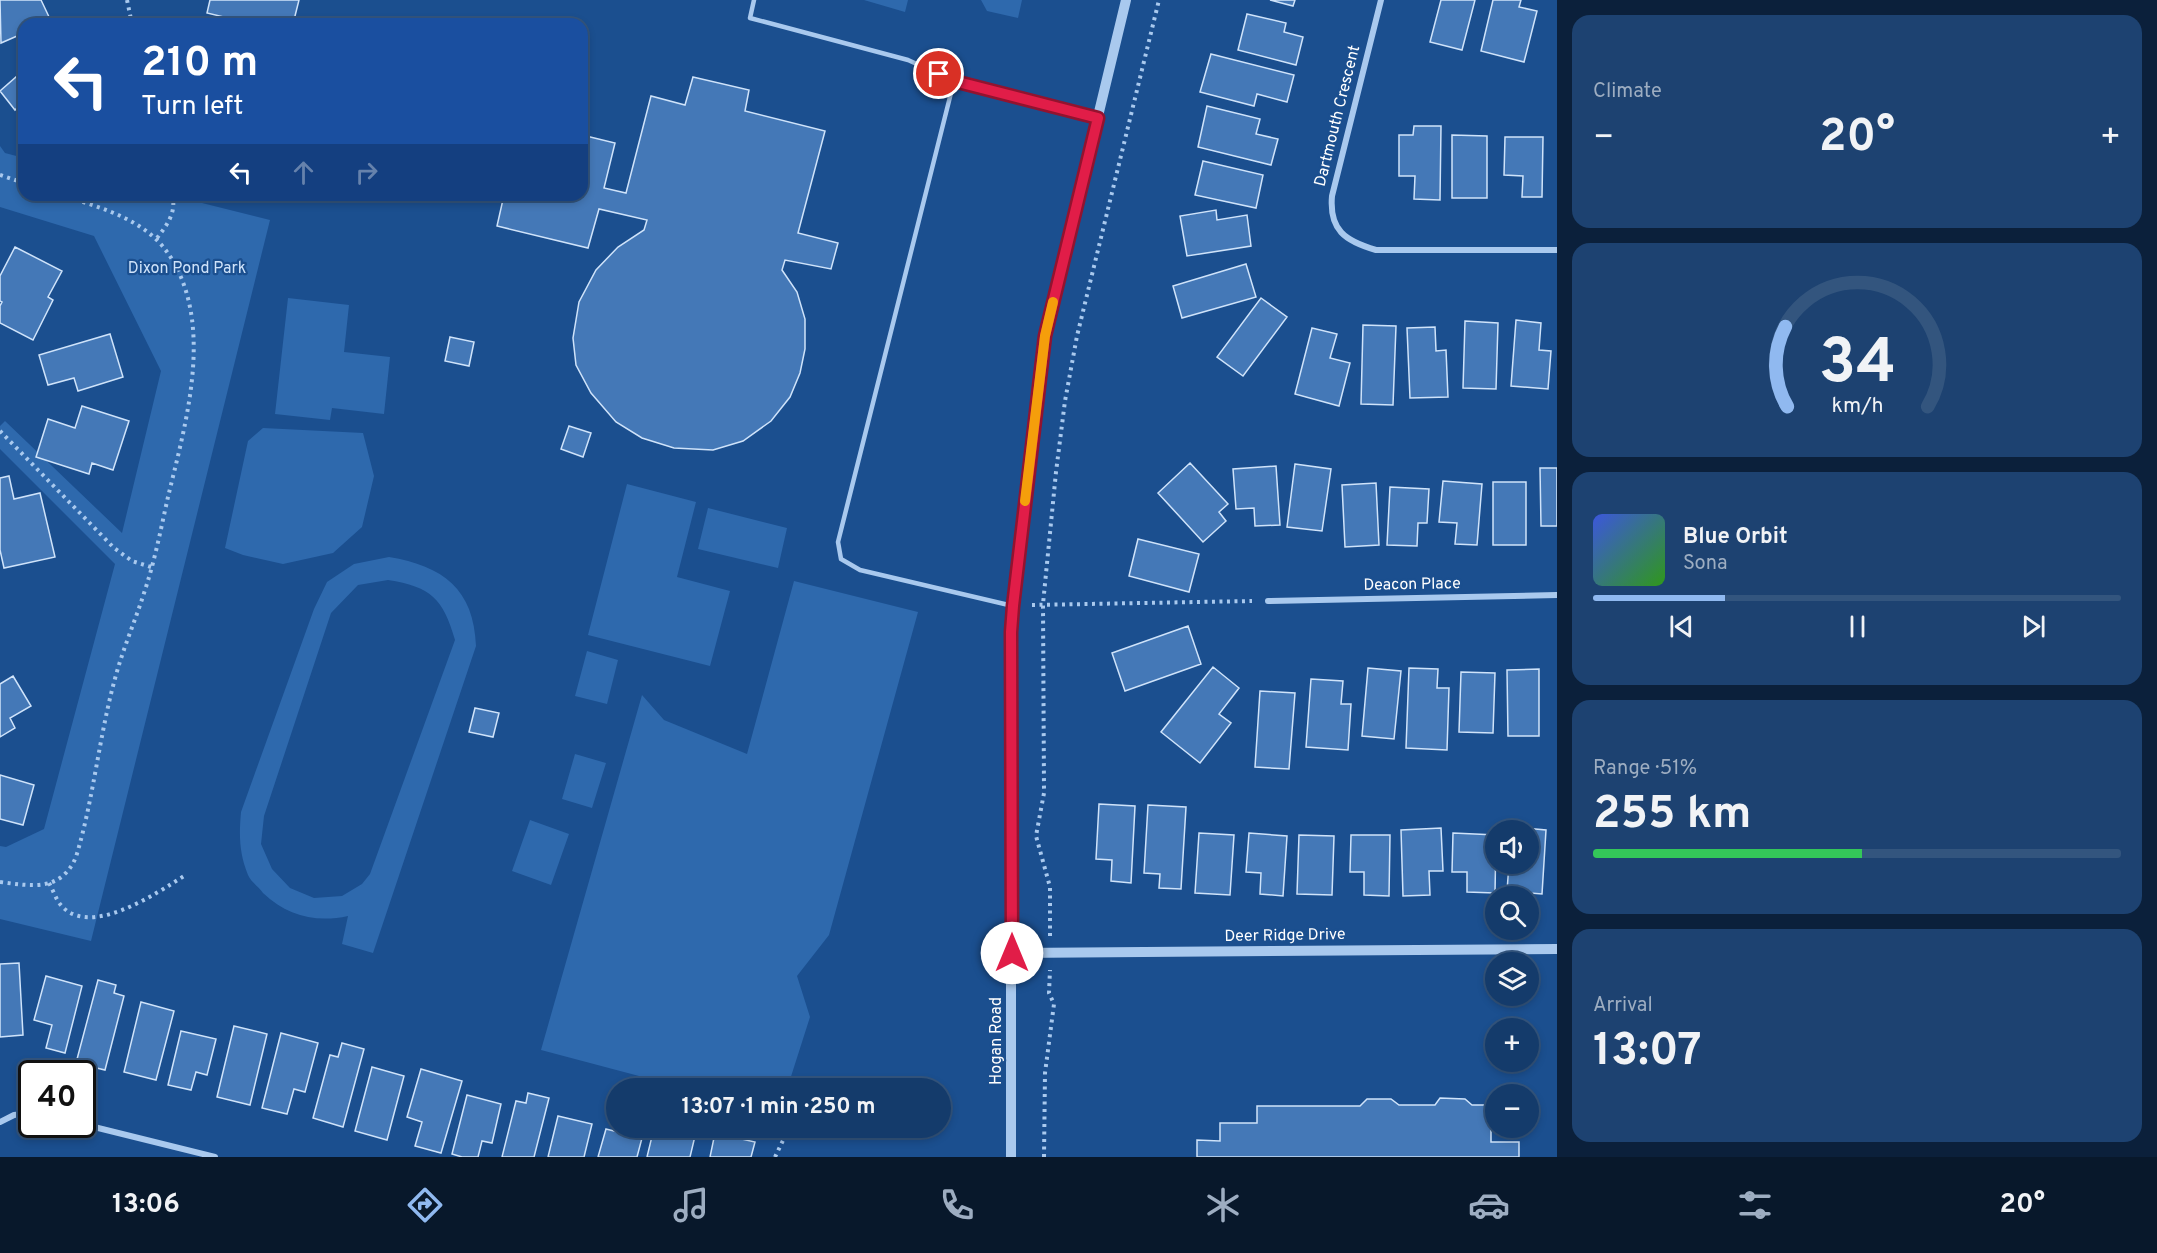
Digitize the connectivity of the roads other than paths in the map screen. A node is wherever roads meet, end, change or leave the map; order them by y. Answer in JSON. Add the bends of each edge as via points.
{"nodes":[{"id":1,"x":754,"y":0,"type":"edge"},
{"id":2,"x":1126,"y":0,"type":"edge"},
{"id":3,"x":1381,"y":0,"type":"edge"},
{"id":4,"x":954,"y":81,"type":"junction"},
{"id":5,"x":1098,"y":118,"type":"junction"},
{"id":6,"x":1557,"y":250,"type":"edge"},
{"id":7,"x":1557,"y":596,"type":"edge"},
{"id":8,"x":1268,"y":601,"type":"road end"},
{"id":9,"x":1013,"y":606,"type":"junction"},
{"id":10,"x":1557,"y":949,"type":"edge"},
{"id":11,"x":1012,"y":953,"type":"junction"},
{"id":12,"x":18,"y":1115,"type":"edge"},
{"id":13,"x":0,"y":1122,"type":"edge"},
{"id":14,"x":96,"y":1127,"type":"edge"},
{"id":15,"x":215,"y":1157,"type":"edge"},
{"id":16,"x":1011,"y":1157,"type":"edge"}],
"edges":[{"from":1,"to":4,"type":"lane","via":[[750,18],[908,60]]},
{"from":2,"to":5,"type":"street","name":"Hogan Road"},
{"from":3,"to":6,"type":"street","name":"Dartmouth Crescent","via":[[1332,196],[1332,220],[1339,231],[1376,250]]},
{"from":4,"to":5,"type":"lane"},
{"from":4,"to":9,"type":"lane","via":[[838,542],[841,559],[860,570]]},
{"from":5,"to":9,"type":"street","name":"Hogan Road","via":[[1045,336]]},
{"from":7,"to":8,"type":"street","name":"Deacon Place"},
{"from":9,"to":11,"type":"street","name":"Hogan Road"},
{"from":10,"to":11,"type":"street","name":"Deer Ridge Drive"},
{"from":11,"to":16,"type":"street","name":"Hogan Road"},
{"from":12,"to":13,"type":"street"},
{"from":14,"to":15,"type":"street"}]}
